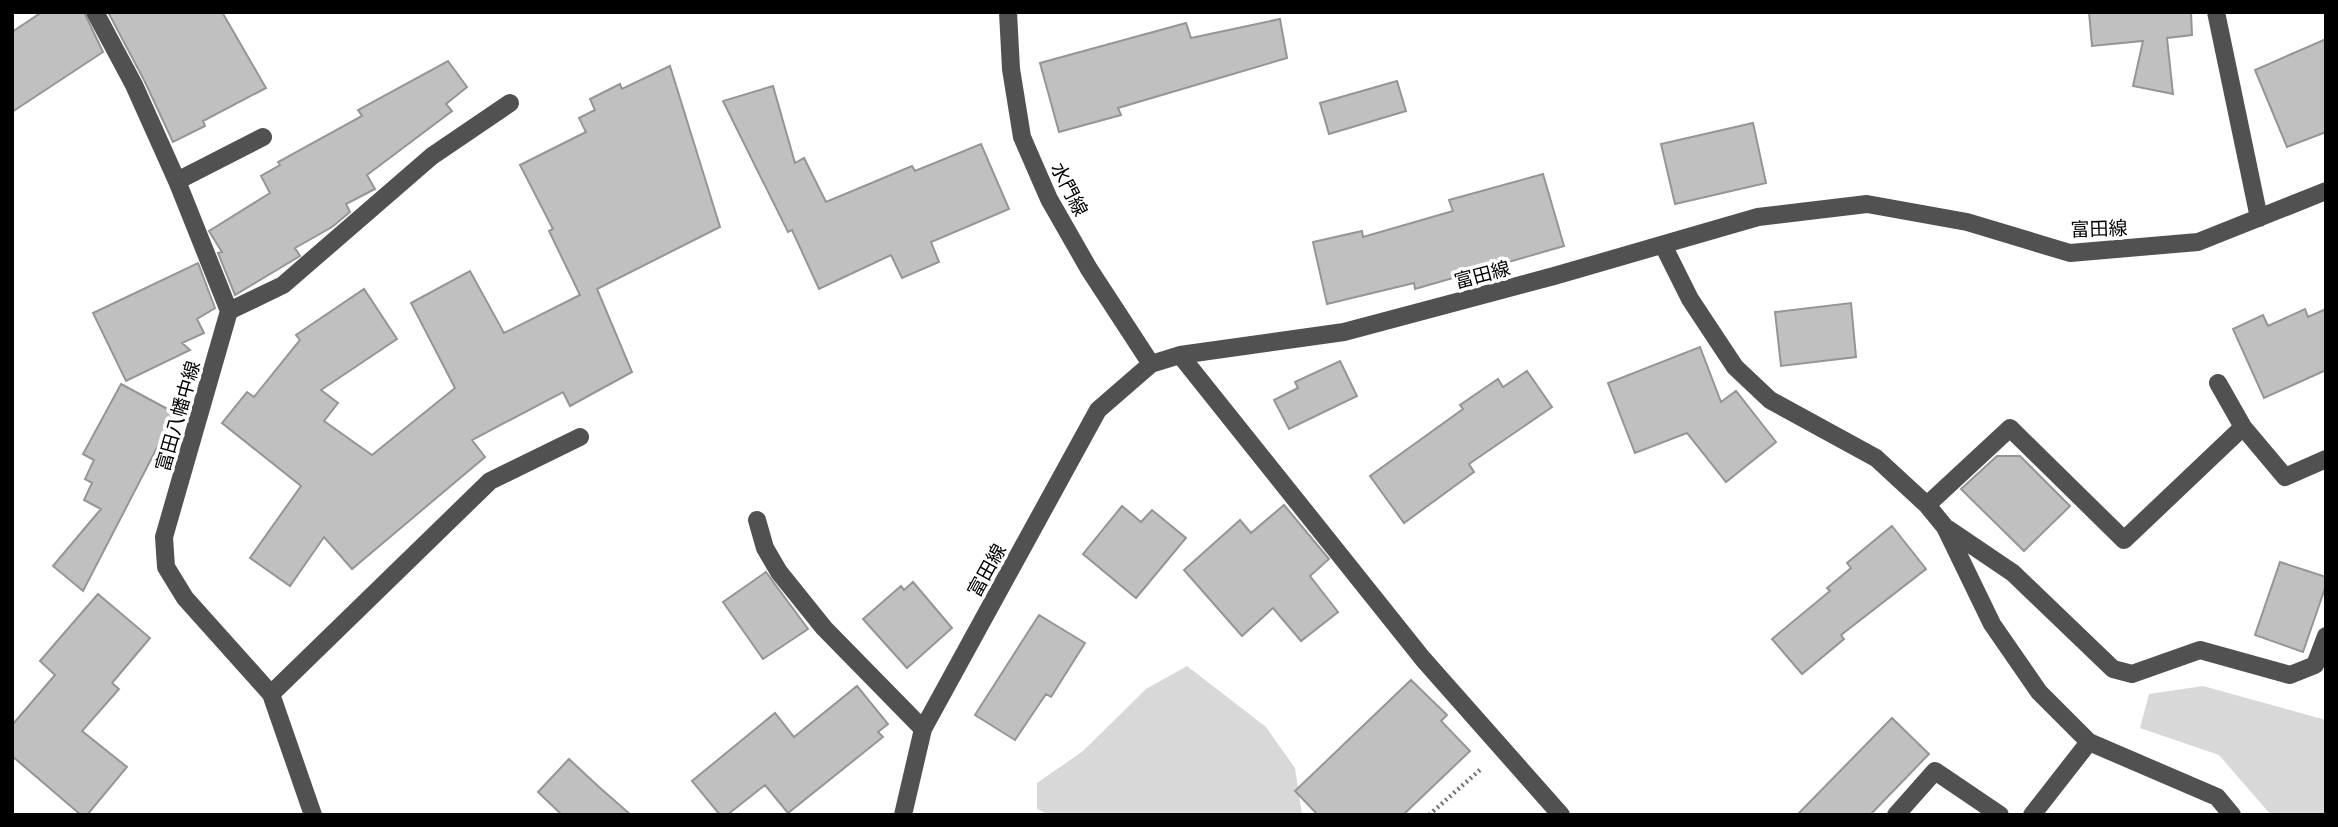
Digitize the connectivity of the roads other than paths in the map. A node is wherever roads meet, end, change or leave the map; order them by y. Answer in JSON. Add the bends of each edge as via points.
{"nodes":[{"id":1,"x":96,"y":12,"type":"edge"},
{"id":2,"x":1008,"y":12,"type":"edge"},
{"id":3,"x":2216,"y":12,"type":"edge"},
{"id":4,"x":510,"y":103,"type":"dead end"},
{"id":5,"x":263,"y":137,"type":"dead end"},
{"id":6,"x":177,"y":181,"type":"junction"},
{"id":7,"x":2326,"y":191,"type":"edge"},
{"id":8,"x":2259,"y":218,"type":"junction"},
{"id":9,"x":1663,"y":245,"type":"junction"},
{"id":10,"x":229,"y":311,"type":"junction"},
{"id":11,"x":1180,"y":355,"type":"junction"},
{"id":12,"x":1151,"y":363,"type":"junction"},
{"id":13,"x":2218,"y":383,"type":"dead end"},
{"id":14,"x":2243,"y":427,"type":"junction"},
{"id":15,"x":580,"y":437,"type":"dead end"},
{"id":16,"x":2326,"y":458,"type":"edge"},
{"id":17,"x":1927,"y":505,"type":"junction"},
{"id":18,"x":757,"y":520,"type":"dead end"},
{"id":19,"x":1945,"y":527,"type":"junction"},
{"id":20,"x":2326,"y":636,"type":"edge"},
{"id":21,"x":271,"y":694,"type":"junction"},
{"id":22,"x":923,"y":729,"type":"junction"},
{"id":23,"x":2089,"y":741,"type":"junction"},
{"id":24,"x":311,"y":814,"type":"edge"},
{"id":25,"x":903,"y":815,"type":"edge"},
{"id":26,"x":1560,"y":815,"type":"edge"},
{"id":27,"x":1896,"y":815,"type":"edge"},
{"id":28,"x":2000,"y":815,"type":"edge"},
{"id":29,"x":2032,"y":815,"type":"edge"},
{"id":30,"x":2232,"y":815,"type":"edge"}],
"edges":[{"from":1,"to":6,"type":"street"},
{"from":2,"to":12,"type":"street","name":"水門線","via":[[1022,137],[1049,199]]},
{"from":3,"to":8,"type":"street"},
{"from":4,"to":10,"type":"street","via":[[432,156],[283,285]]},
{"from":5,"to":6,"type":"street"},
{"from":6,"to":10,"type":"street"},
{"from":7,"to":8,"type":"street","name":"富田線"},
{"from":8,"to":9,"type":"street","name":"富田線","via":[[2198,242],[2070,253],[1967,222],[1867,204],[1758,217]]},
{"from":9,"to":11,"type":"street","name":"富田線","via":[[1344,332]]},
{"from":9,"to":17,"type":"street","via":[[1690,299],[1735,368],[1770,400],[1876,458]]},
{"from":10,"to":21,"type":"street","name":"富田八幡中線","via":[[164,537],[166,567],[185,598]]},
{"from":11,"to":12,"type":"street","name":"富田線"},
{"from":11,"to":26,"type":"street","via":[[1423,659]]},
{"from":12,"to":22,"type":"street","name":"富田線","via":[[1098,410]]},
{"from":13,"to":14,"type":"street"},
{"from":14,"to":16,"type":"street","via":[[2284,477]]},
{"from":14,"to":17,"type":"street","via":[[2124,540],[2010,428]]},
{"from":15,"to":21,"type":"street","via":[[490,481]]},
{"from":17,"to":19,"type":"street"},
{"from":18,"to":22,"type":"street","via":[[765,548],[779,572],[824,628]]},
{"from":19,"to":20,"type":"street","via":[[2012,573],[2113,669],[2132,674],[2200,650],[2290,675],[2315,665]]},
{"from":19,"to":23,"type":"street","via":[[1992,624],[2039,692]]},
{"from":21,"to":24,"type":"street","name":"富田八幡中線"},
{"from":22,"to":25,"type":"street","name":"富田線"},
{"from":23,"to":29,"type":"street"},
{"from":23,"to":30,"type":"street","via":[[2217,797]]},
{"from":27,"to":28,"type":"street","via":[[1936,771]]}]}
